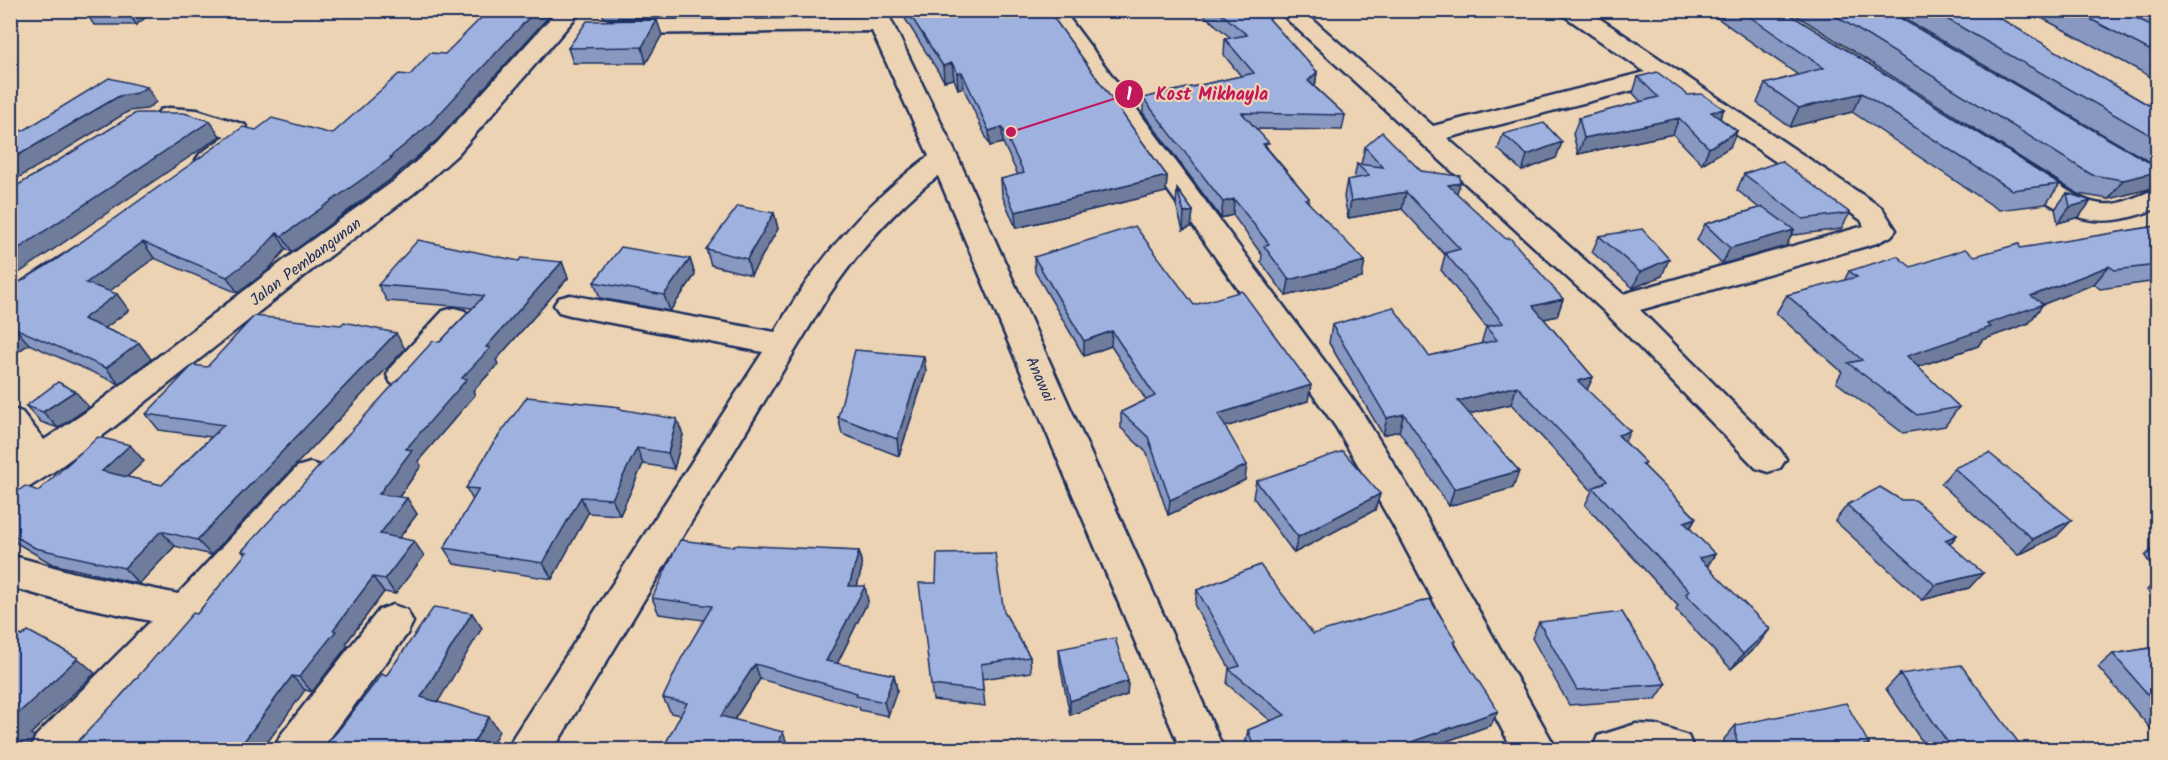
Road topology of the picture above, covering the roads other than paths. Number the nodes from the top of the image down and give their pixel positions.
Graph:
1 (1051, 10) edge
2 (1288, 10) edge
3 (1571, 10) edge
4 (877, 17) edge
5 (564, 19) edge
6 (743, 19) edge
7 (1665, 74) junction
8 (147, 117) edge
9 (1428, 135) junction
10 (944, 158) junction
11 (1997, 158) edge
12 (189, 175) edge
13 (2154, 185) edge
14 (570, 305) dead end
15 (1617, 306) junction
16 (454, 319) dead end
17 (784, 345) junction
18 (383, 396) edge
19 (10, 421) edge
20 (328, 457) edge
21 (1768, 459) dead end
22 (41, 462) junction
23 (10, 481) edge
24 (10, 571) edge
25 (186, 612) junction
26 (393, 622) dead end
27 (1665, 746) edge
28 (51, 750) edge
29 (296, 750) edge
30 (530, 750) edge
31 (1203, 750) edge
32 (1536, 750) edge
33 (1613, 750) edge

1 - 32 street
2 - 9 street
3 - 7 street
4 - 6 street
4 - 10 street, Anawai
5 - 6 street
5 - 22 street, Jalan Pembangunan
7 - 9 street
7 - 15 street
8 - 12 street
9 - 15 street
10 - 17 street
10 - 31 street, Anawai
11 - 13 street
14 - 17 street
15 - 21 street
16 - 18 street
17 - 30 street
19 - 22 street
20 - 25 street
22 - 23 street, Jalan Pembangunan
24 - 25 street
25 - 28 street
26 - 29 street
27 - 33 street

